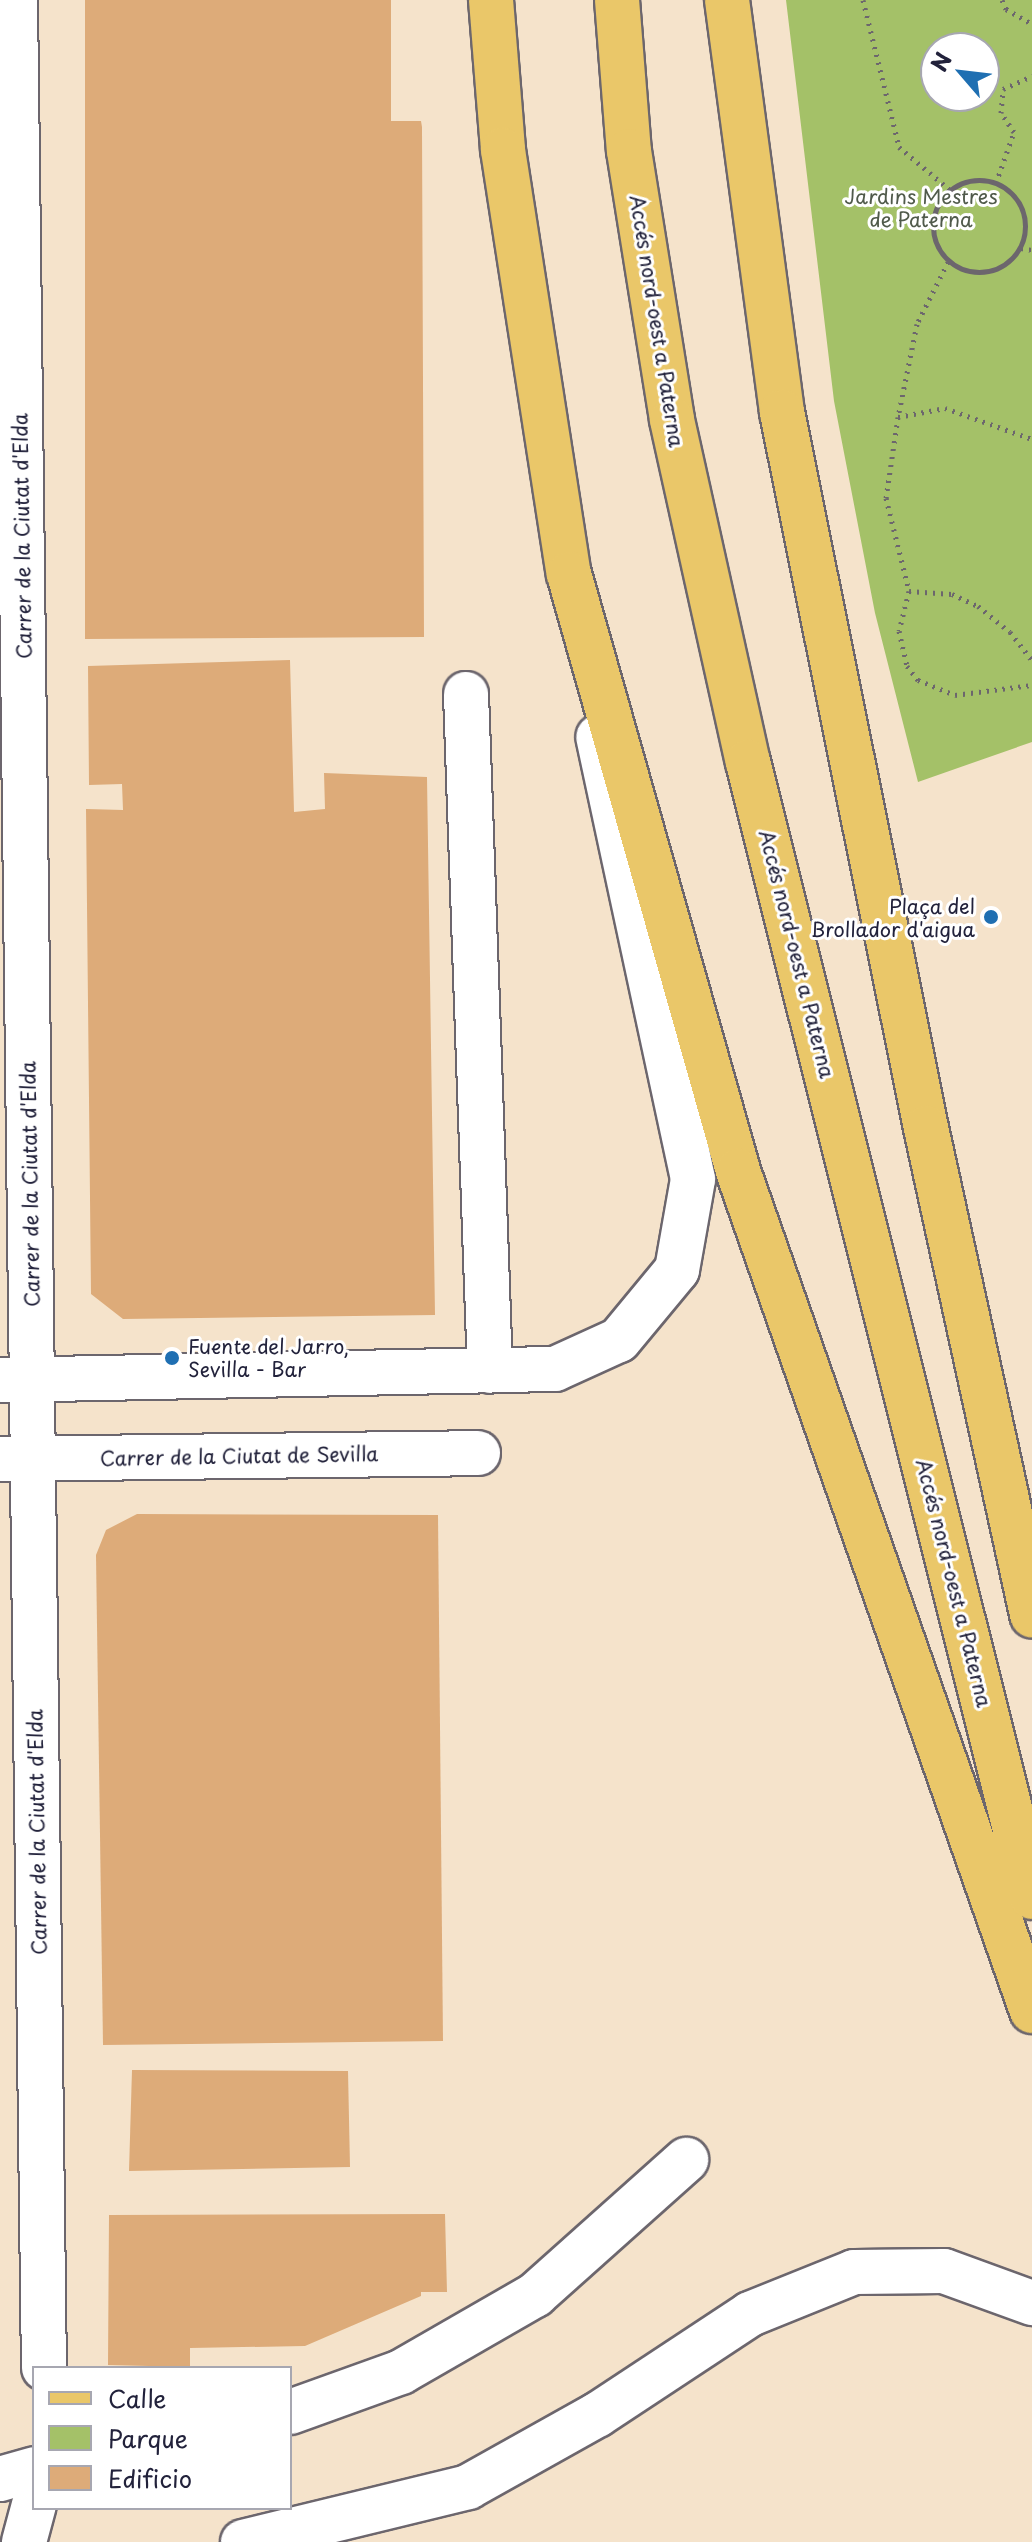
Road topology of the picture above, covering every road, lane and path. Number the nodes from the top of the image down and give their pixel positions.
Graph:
1 (15, 0) edge
2 (491, 0) edge
3 (617, 0) edge
4 (727, 0) edge
5 (863, 0) edge
6 (1002, 0) edge
7 (1032, 24) edge
8 (1032, 76) edge
9 (996, 183) junction
10 (950, 190) junction
11 (1021, 248) junction
12 (1032, 250) edge
13 (948, 262) junction
14 (898, 417) junction
15 (1032, 439) edge
16 (569, 574) junction
17 (909, 591) junction
18 (1032, 660) edge
19 (1032, 685) edge
20 (466, 694) dead end
21 (490, 1371) junction
22 (16, 1379) edge
23 (478, 1453) dead end
24 (16, 1459) edge
25 (1032, 1616) edge
26 (1032, 1897) edge
27 (1032, 2011) edge
28 (686, 2160) dead end
29 (1032, 2303) edge
30 (44, 2366) edge
31 (292, 2411) edge
32 (32, 2470) edge
33 (0, 2479) edge
34 (33, 2510) edge
35 (24, 2542) edge
36 (243, 2542) edge

1 - 22 street, Carrer de la Ciutat d'Elda
2 - 16 main road
3 - 26 main road, Accés nord-oest a Paterna
4 - 25 main road
5 - 10 path
6 - 7 path
8 - 9 path
9 - 10 path
9 - 11 path
10 - 13 path
11 - 12 path
11 - 13 path
13 - 14 path
14 - 15 path
14 - 17 path
16 - 21 street
16 - 27 main road
17 - 18 path
17 - 19 path
20 - 21 street
21 - 22 street
22 - 24 street, Carrer de la Ciutat d'Elda
23 - 24 street, Carrer de la Ciutat de Sevilla
24 - 30 street, Carrer de la Ciutat d'Elda
28 - 31 street
29 - 36 street
32 - 33 street
34 - 35 street

